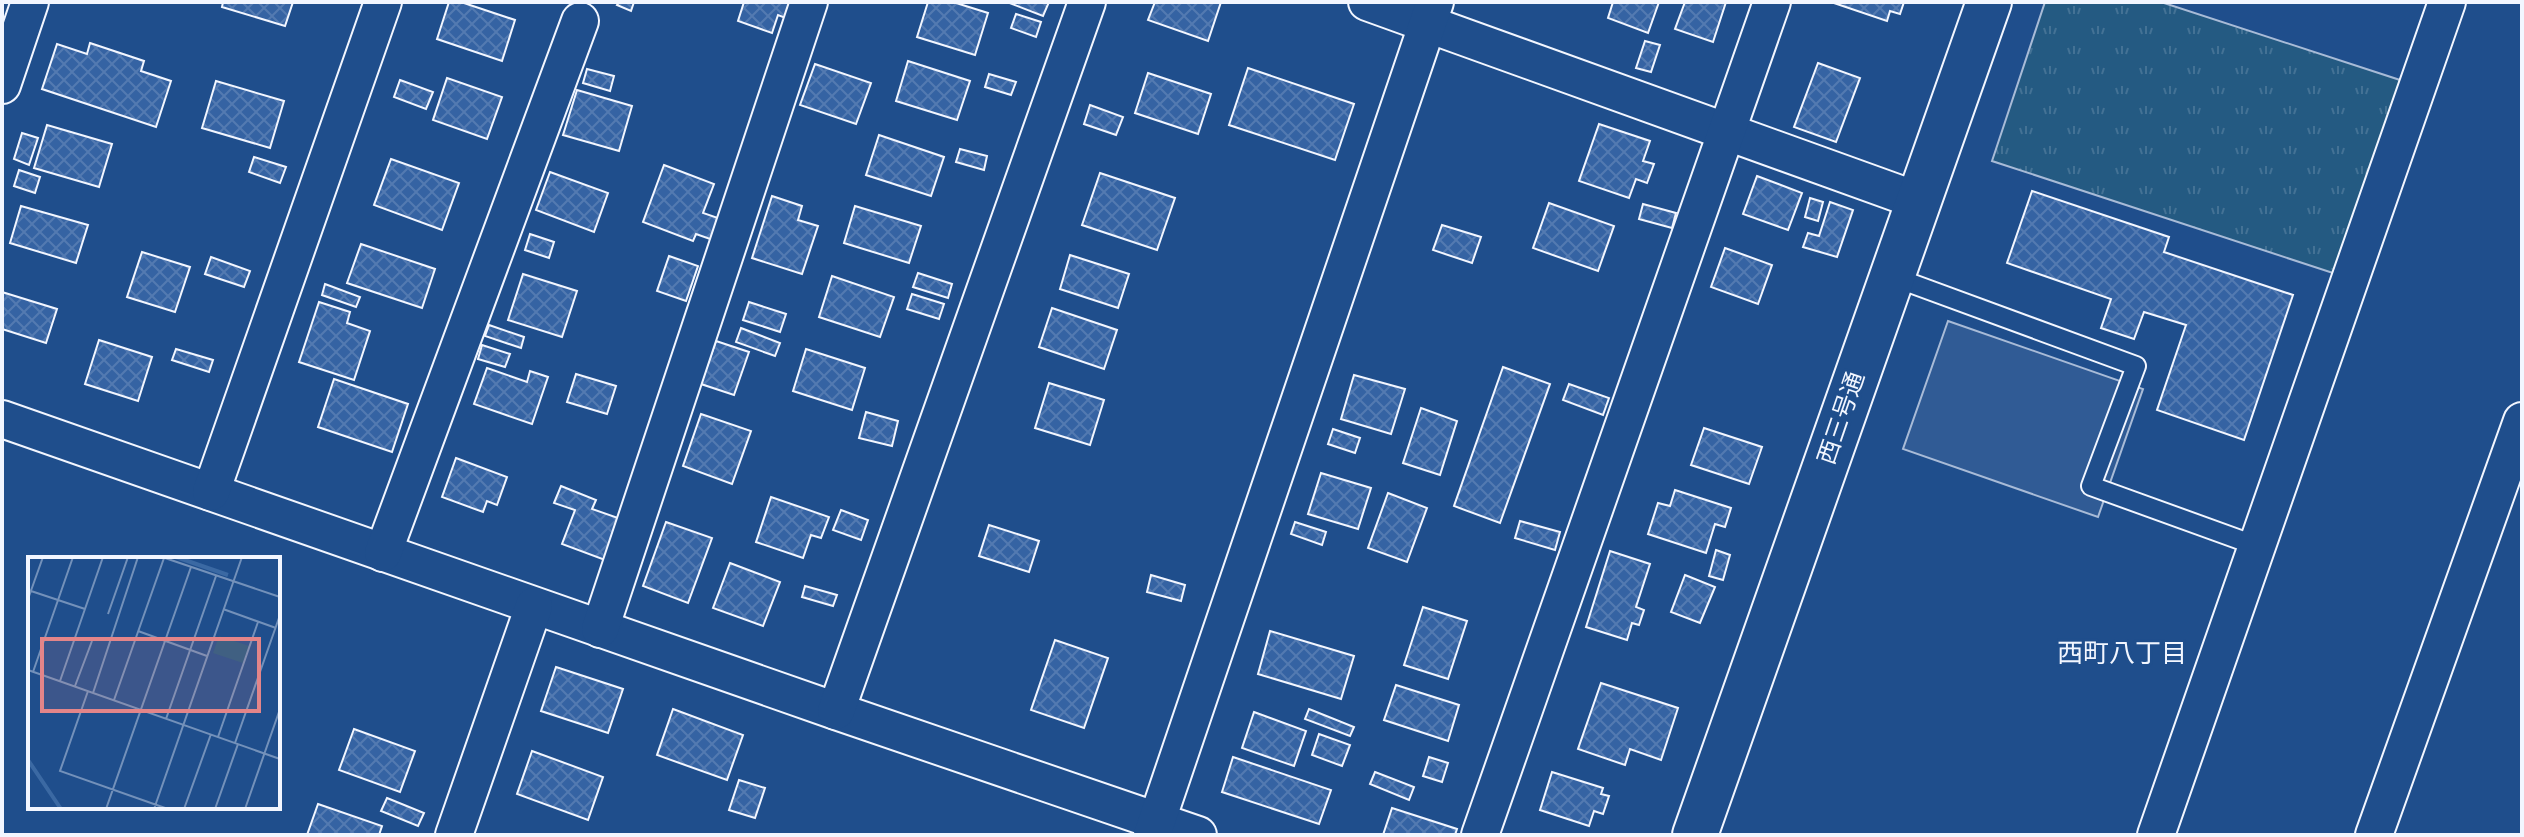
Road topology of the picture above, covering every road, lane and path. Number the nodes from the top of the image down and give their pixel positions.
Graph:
1 (30, 2) edge
2 (383, 2) edge
3 (809, 2) edge
4 (1087, 2) edge
5 (1367, 2) edge
6 (1772, 2) edge
7 (1989, 2) edge
8 (2447, 2) edge
9 (1431, 13) edge
10 (580, 21) dead end
11 (2, 85) edge
12 (1728, 133) junction
13 (1919, 201) junction
14 (1891, 276) junction
15 (2, 419) edge
16 (2522, 421) edge
17 (211, 492) junction
18 (2257, 546) junction
19 (383, 553) junction
20 (534, 606) junction
21 (600, 629) junction
22 (836, 711) junction
23 (1155, 828) edge
24 (454, 835) edge
25 (1198, 835) edge
26 (1480, 835) edge
27 (1695, 835) edge
28 (2156, 835) edge
29 (2374, 835) edge

1 - 11 street
2 - 17 street
3 - 21 street
4 - 22 street
5 - 9 street
6 - 12 street
7 - 13 street, 西三号通
8 - 18 street
9 - 12 street
9 - 23 street
10 - 19 street
12 - 13 street
12 - 26 street
13 - 14 street, 西三号通
14 - 18 lane
14 - 27 street, 西三号通
15 - 17 street
16 - 29 street
17 - 19 street
18 - 28 street
19 - 20 street
20 - 21 street
20 - 24 street
21 - 22 street
22 - 23 street
23 - 25 street

